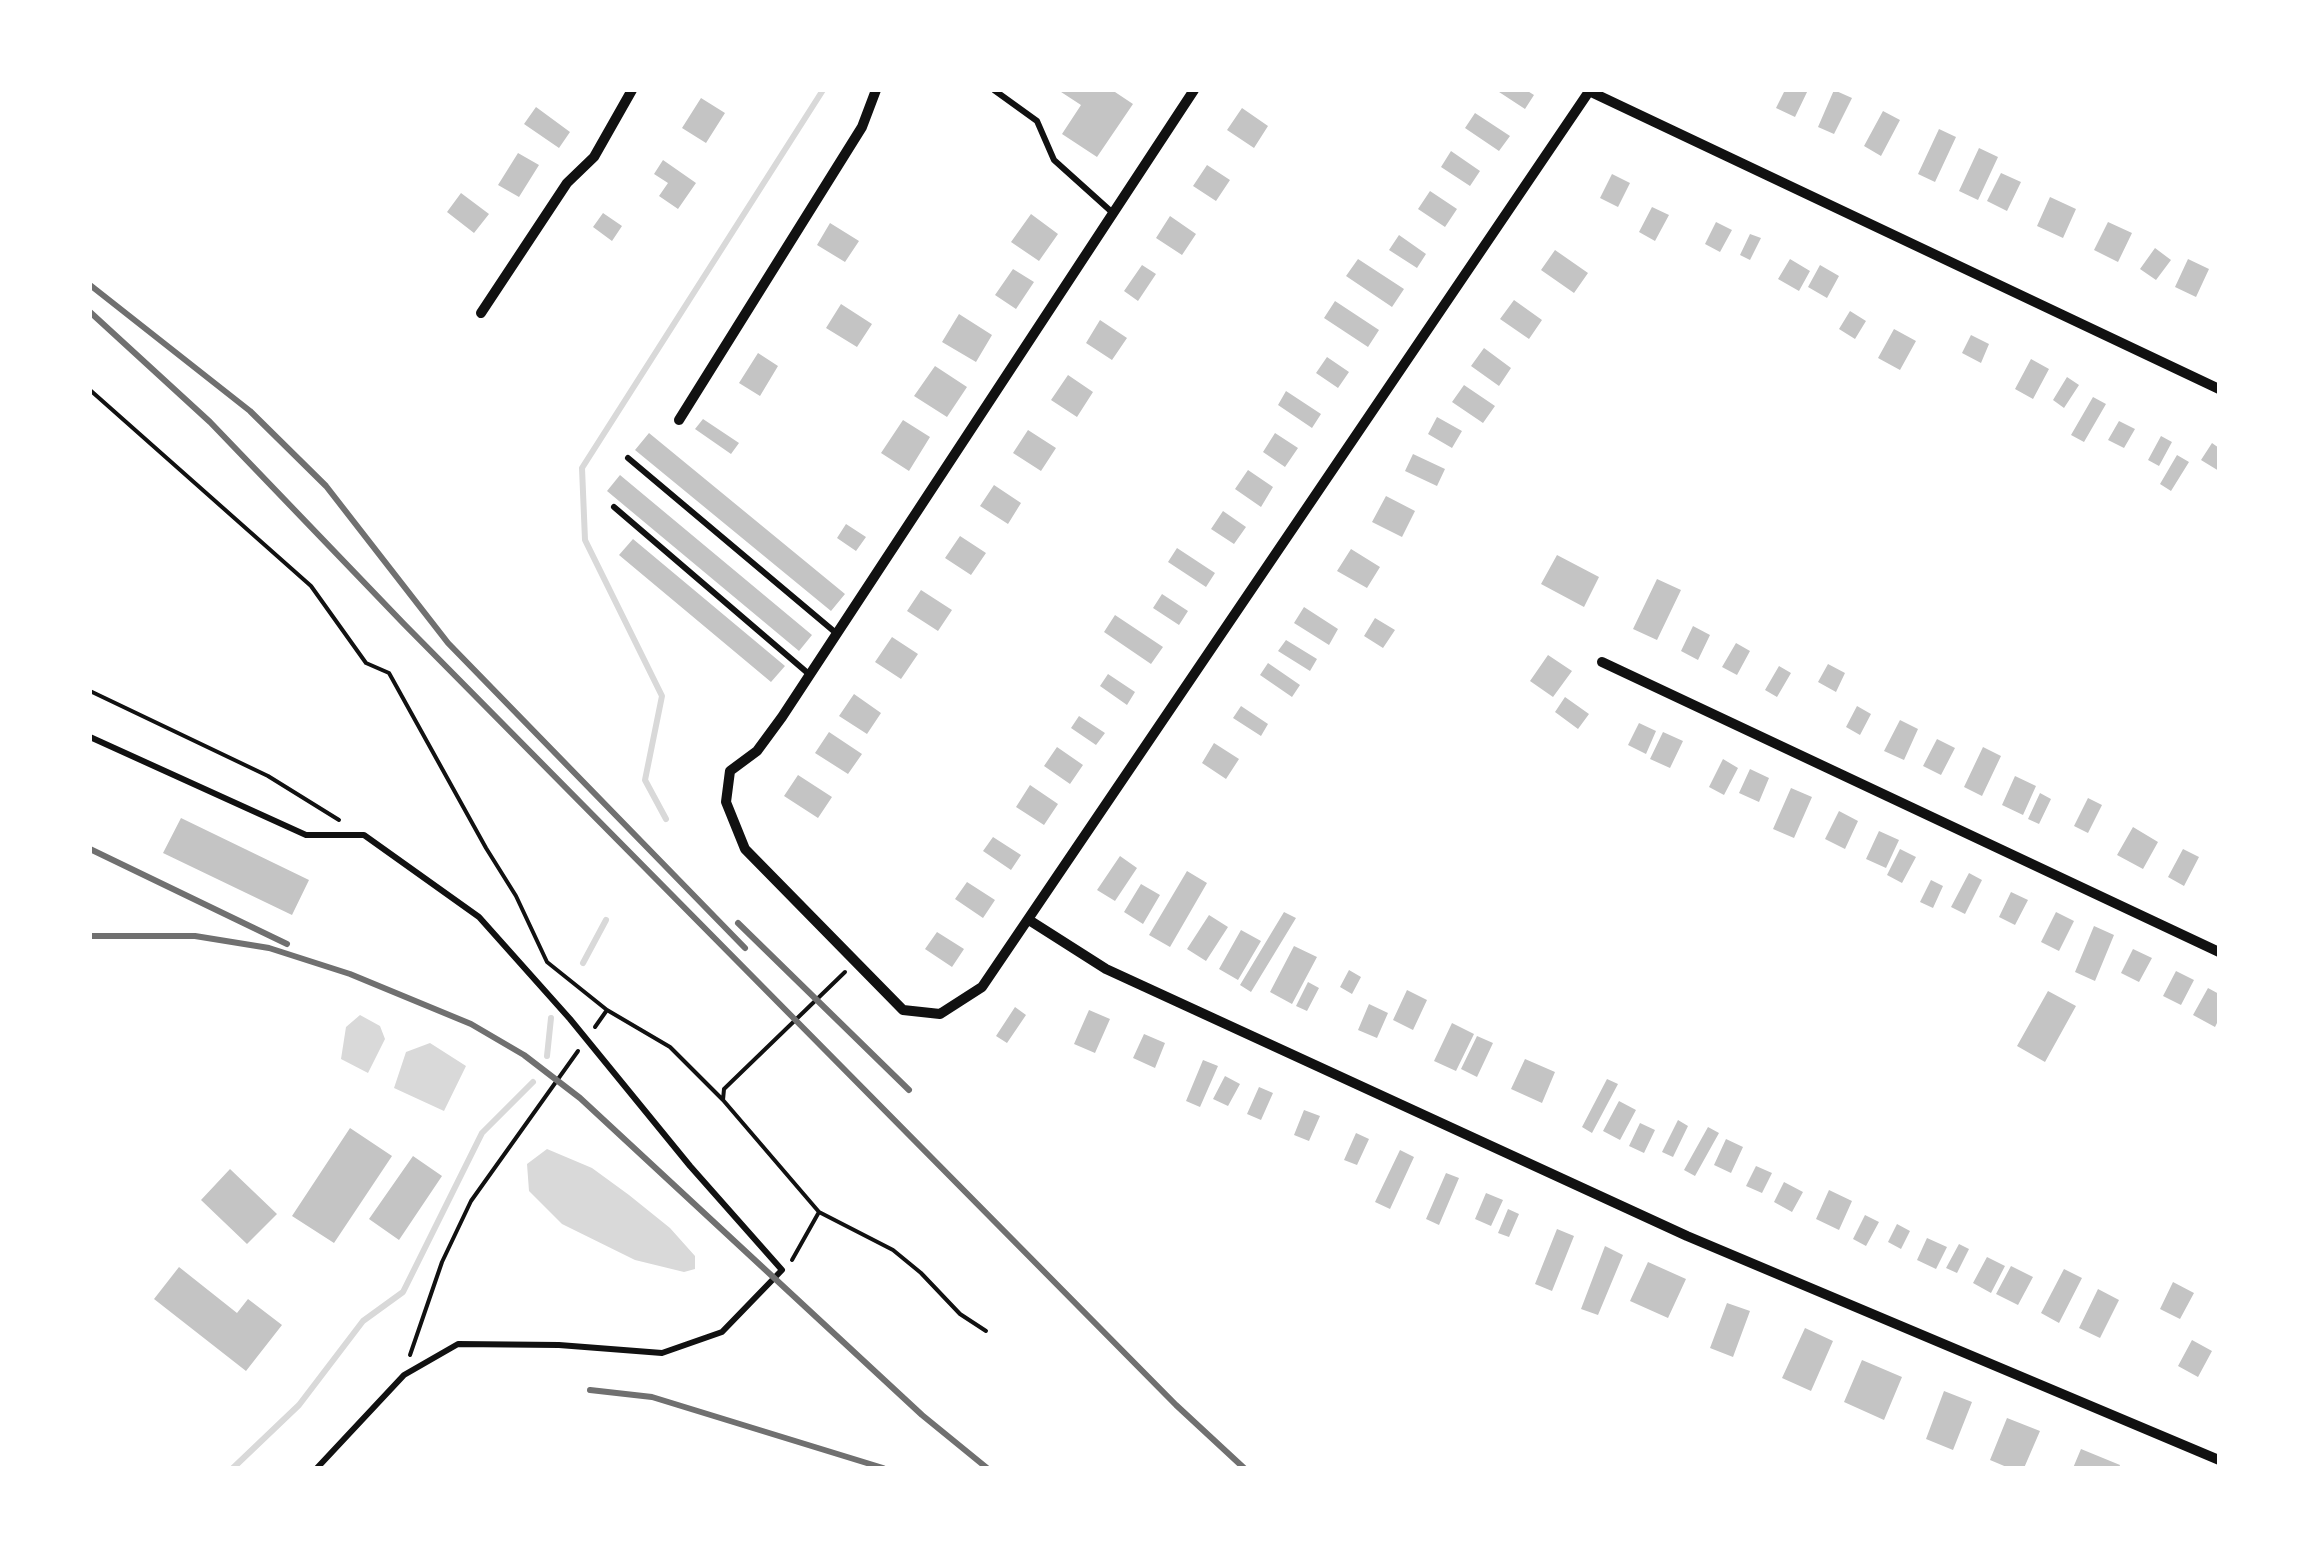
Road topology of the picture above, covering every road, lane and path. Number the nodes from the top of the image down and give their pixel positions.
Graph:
1 (632, 90) edge
2 (876, 90) edge
3 (994, 90) edge
4 (1194, 90) edge
5 (1590, 90) edge
6 (1114, 215) junction
7 (480, 313) dead end
8 (2219, 388) edge
9 (90, 390) edge
10 (679, 420) dead end
11 (628, 458) dead end
12 (614, 507) dead end
13 (837, 633) junction
14 (1602, 662) dead end
15 (810, 675) junction
16 (90, 691) edge
17 (90, 737) edge
18 (364, 835) junction
19 (1029, 920) junction
20 (2219, 952) edge
21 (856, 962) junction
22 (607, 1010) junction
23 (586, 1039) junction
24 (723, 1100) junction
25 (818, 1212) junction
26 (782, 1270) junction
27 (986, 1332) dead end
28 (404, 1375) junction
29 (2219, 1460) edge
30 (318, 1468) edge

1 - 7 street
2 - 10 street
3 - 6 lane
4 - 6 street
5 - 8 street
5 - 19 street
6 - 13 street
9 - 22 path
11 - 13 lane
12 - 15 lane
13 - 15 street
14 - 20 street
15 - 21 street
16 - 18 path
17 - 18 lane
18 - 23 lane
19 - 21 street
19 - 29 street
21 - 24 path
22 - 23 path
22 - 24 path
23 - 26 lane
23 - 28 path
24 - 25 path
25 - 26 path
25 - 27 path
26 - 28 lane
28 - 30 lane

